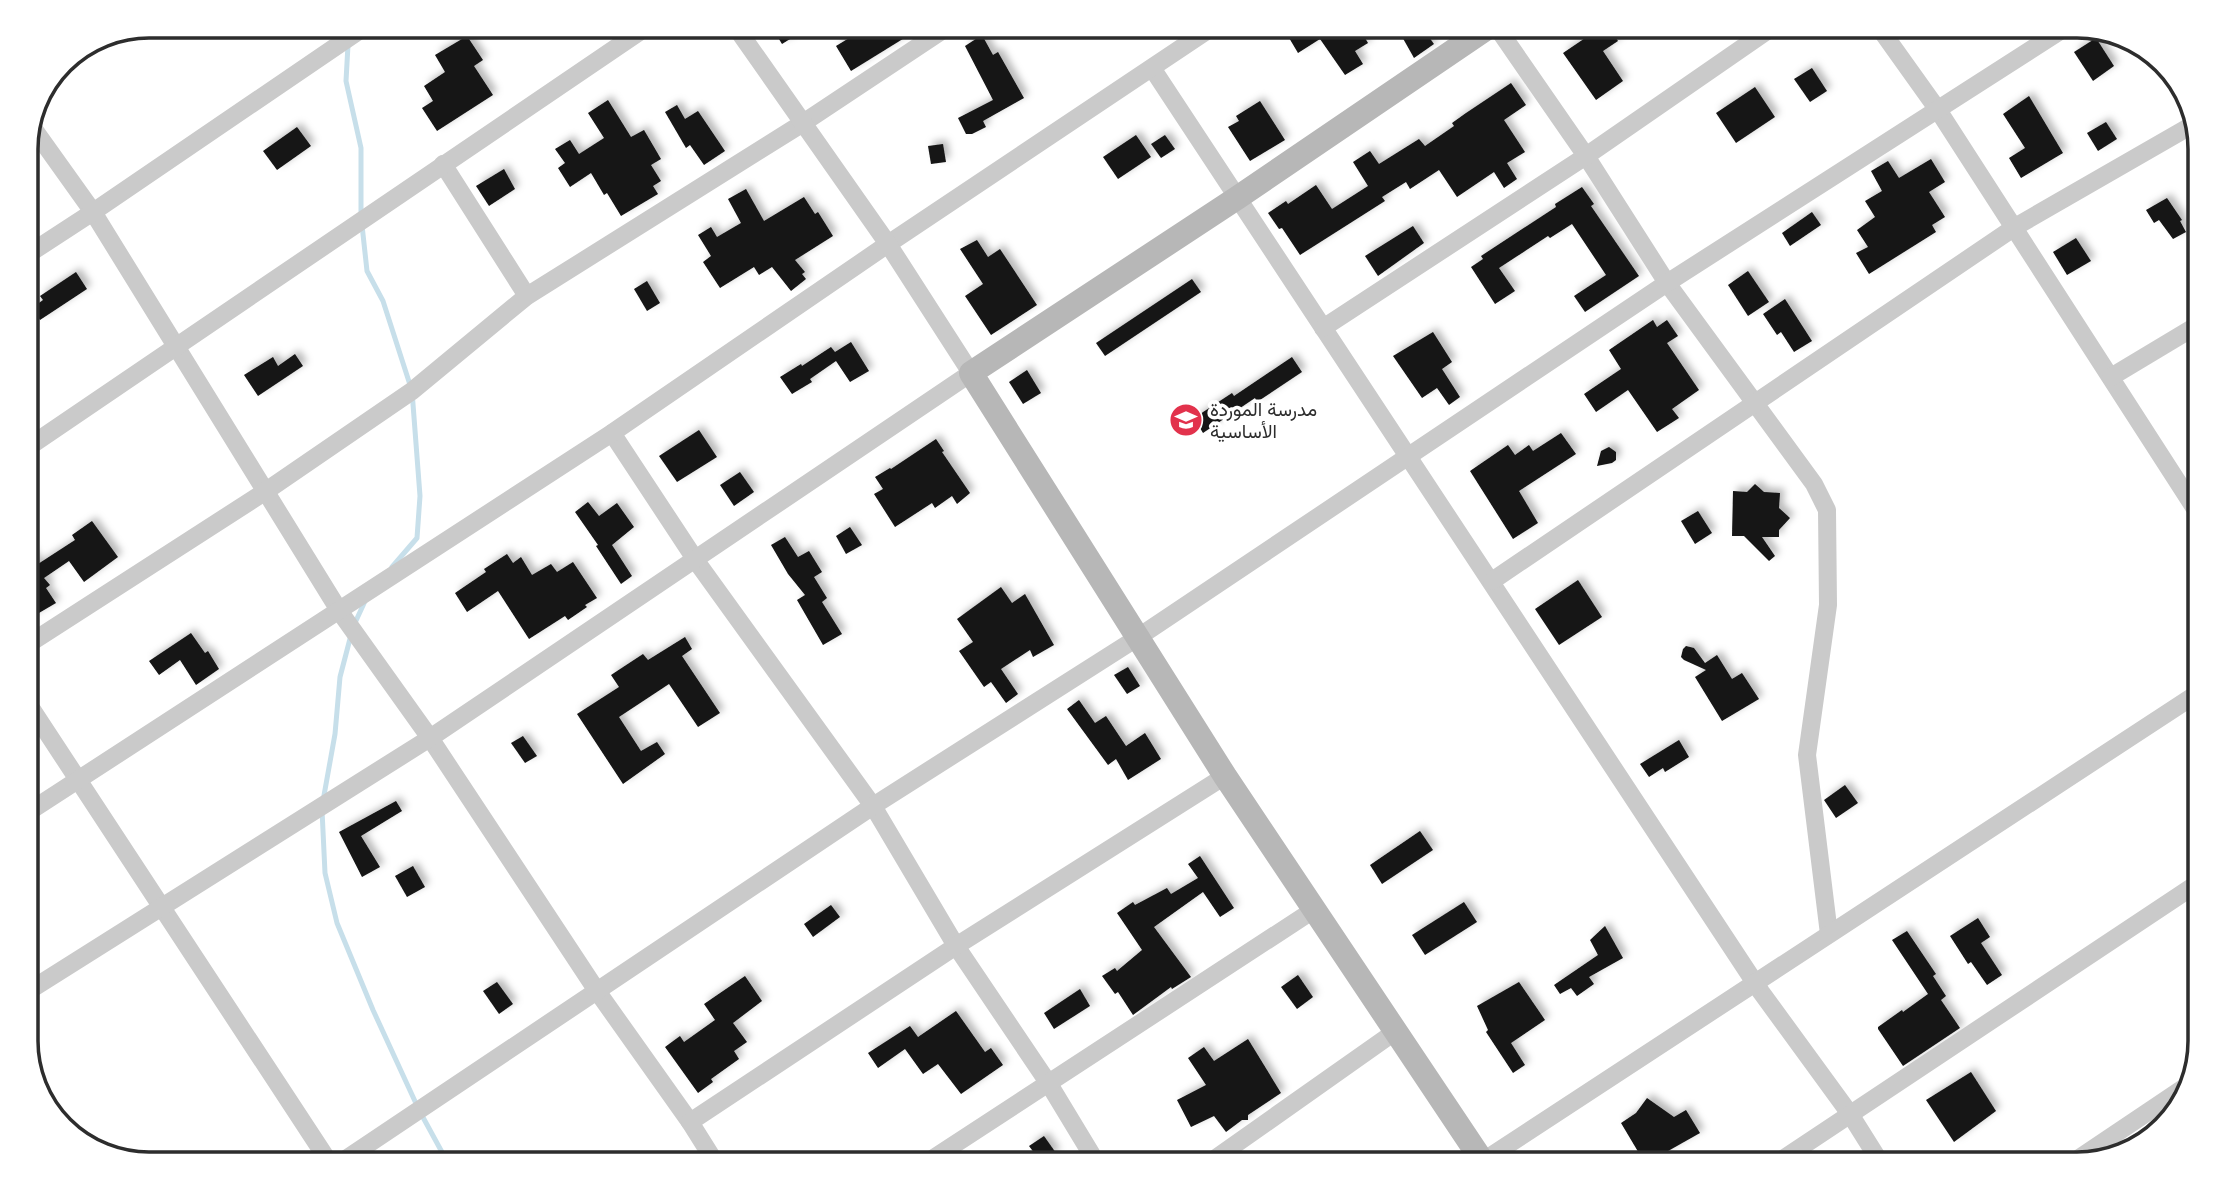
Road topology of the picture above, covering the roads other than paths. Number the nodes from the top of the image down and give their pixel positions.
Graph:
1 (347, 39) edge
2 (629, 39) edge
3 (744, 39) edge
4 (930, 39) edge
5 (1195, 39) edge
6 (1471, 39) edge
7 (1505, 39) edge
8 (1755, 39) edge
9 (1887, 39) edge
10 (2048, 39) edge
11 (1152, 68) junction
12 (1938, 110) junction
13 (803, 124) junction
14 (2186, 129) edge
15 (40, 137) edge
16 (1586, 156) junction
17 (443, 164) junction
18 (1237, 198) junction
19 (93, 212) junction
20 (2015, 227) junction
21 (888, 244) junction
22 (39, 247) edge
23 (1667, 283) junction
24 (527, 296) junction
25 (1323, 328) junction
26 (2188, 331) edge
27 (176, 346) junction
28 (971, 373) junction
29 (2111, 377) junction
30 (1754, 402) junction
31 (612, 433) junction
32 (39, 440) edge
33 (1408, 455) junction
34 (2188, 485) edge
35 (266, 491) junction
36 (695, 559) junction
37 (1492, 581) junction
38 (340, 612) junction
39 (39, 637) edge
40 (1137, 638) junction
41 (2188, 699) edge
42 (39, 720) edge
43 (430, 738) junction
44 (1225, 776) junction
45 (77, 779) junction
46 (39, 805) edge
47 (873, 806) junction
48 (2188, 890) edge
49 (161, 907) junction
50 (1315, 909) junction
51 (1829, 934) junction
52 (957, 946) junction
53 (1755, 982) junction
54 (39, 984) edge
55 (597, 991) junction
56 (1396, 1031) junction
57 (1049, 1084) junction
58 (2175, 1094) edge
59 (1850, 1114) junction
60 (690, 1122) junction
61 (322, 1152) edge
62 (356, 1152) edge
63 (709, 1152) edge
64 (943, 1152) edge
65 (1090, 1152) edge
66 (1224, 1152) edge
67 (1474, 1152) edge
68 (1498, 1152) edge
69 (1793, 1152) edge
70 (1874, 1152) edge
71 (2088, 1152) edge

1 - 19 street
2 - 17 street
3 - 13 street
4 - 13 street
5 - 11 street
6 - 18 main road
7 - 16 street
8 - 16 street
9 - 12 street
10 - 12 street
11 - 18 street
11 - 21 street
12 - 20 street
12 - 23 street
13 - 21 street
13 - 24 street
14 - 20 street
15 - 19 street
16 - 23 street
16 - 25 street
17 - 24 street
17 - 27 street
18 - 25 street
18 - 28 main road
19 - 22 street
19 - 27 street
20 - 29 street
20 - 30 street
21 - 28 street
21 - 31 street
23 - 30 street
23 - 33 street
24 - 35 street
25 - 33 street
26 - 29 street
27 - 32 street
27 - 35 street
28 - 36 street
28 - 40 main road
29 - 34 street
30 - 37 street
30 - 51 street
31 - 36 street
31 - 38 street
33 - 37 street
33 - 40 street
35 - 38 street
35 - 39 street
36 - 43 street
36 - 47 street
37 - 53 street
38 - 43 street
38 - 45 street
40 - 44 main road
40 - 47 street
41 - 51 street
42 - 45 street
43 - 49 street
43 - 55 street
44 - 50 main road
44 - 52 street
45 - 46 street
45 - 49 street
47 - 52 street
47 - 55 street
48 - 59 street
49 - 54 street
49 - 61 street
50 - 56 main road
50 - 57 street
51 - 53 street
52 - 57 street
52 - 60 street
53 - 59 street
53 - 68 street
55 - 60 street
55 - 62 street
56 - 66 street
56 - 67 main road
57 - 64 street
57 - 65 street
58 - 71 street
59 - 69 street
59 - 70 street
60 - 63 street

